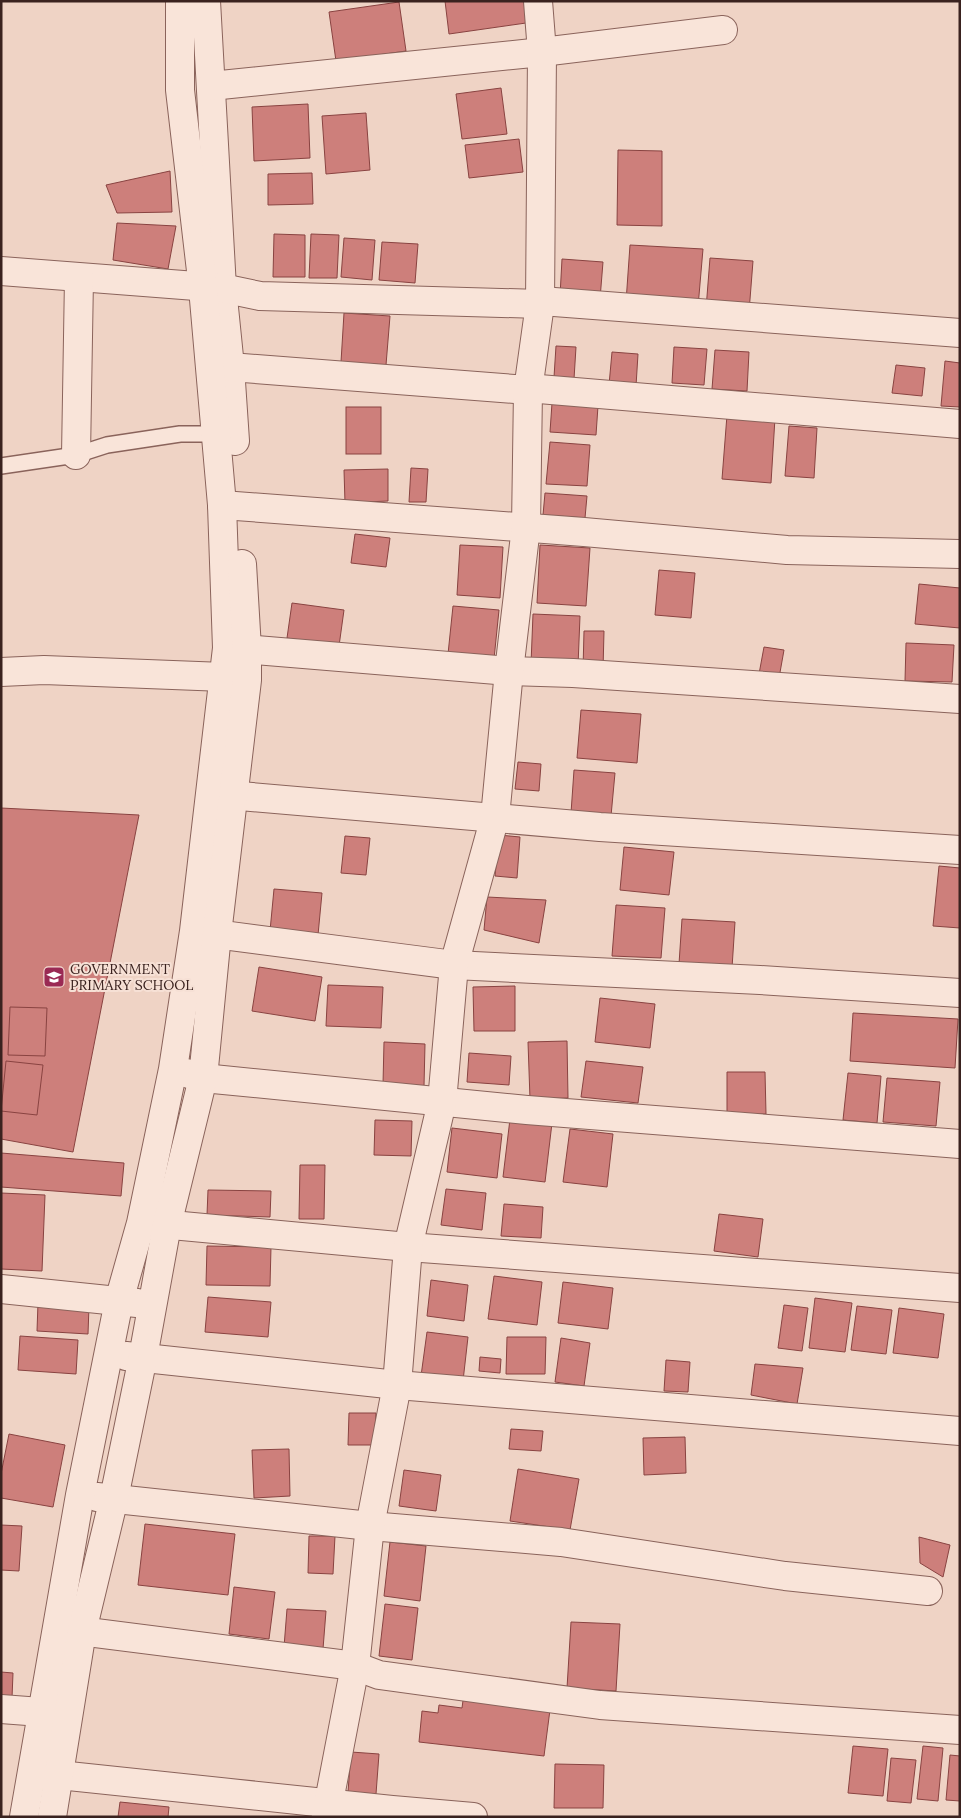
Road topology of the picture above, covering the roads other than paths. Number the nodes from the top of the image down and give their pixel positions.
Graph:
1 (180, 1) edge
2 (206, 1) edge
3 (538, 1) edge
4 (722, 30) dead end
5 (542, 52) junction
6 (212, 86) junction
7 (1, 271) edge
8 (79, 278) junction
9 (213, 288) junction
10 (540, 304) junction
11 (960, 334) edge
12 (230, 367) junction
13 (528, 390) junction
14 (960, 424) edge
15 (216, 434) junction
16 (76, 455) junction
17 (1, 466) edge
18 (230, 505) junction
19 (526, 527) junction
20 (960, 554) edge
21 (237, 648) junction
22 (509, 671) junction
23 (1, 672) edge
24 (235, 678) junction
25 (960, 699) edge
26 (222, 794) junction
27 (495, 817) junction
28 (960, 850) edge
29 (205, 933) junction
30 (454, 965) junction
31 (960, 993) edge
32 (172, 1069) junction
33 (203, 1078) junction
34 (442, 1102) junction
35 (960, 1144) edge
36 (154, 1224) junction
37 (408, 1247) junction
38 (960, 1288) edge
39 (1, 1289) edge
40 (119, 1301) junction
41 (153, 1304) junction
42 (109, 1355) junction
43 (144, 1357) junction
44 (396, 1385) junction
45 (960, 1431) edge
46 (80, 1495) junction
47 (114, 1498) junction
48 (370, 1526) junction
49 (928, 1591) dead end
50 (70, 1630) junction
51 (356, 1666) junction
52 (1, 1709) edge
53 (41, 1712) junction
54 (960, 1730) edge
55 (31, 1771) junction
56 (59, 1776) junction
57 (327, 1810) edge
58 (24, 1817) edge
59 (52, 1817) edge
60 (473, 1817) edge

1 - 9 street
2 - 6 street
3 - 5 street
4 - 5 street
5 - 6 street
5 - 10 street
6 - 9 street
7 - 8 street
8 - 9 street
8 - 16 street
9 - 10 street
9 - 12 street
9 - 15 street
10 - 11 street
10 - 13 street
12 - 13 street
12 - 18 street
13 - 14 street
13 - 19 street
15 - 16 lane
15 - 18 street
16 - 17 lane
18 - 19 street
18 - 21 street
19 - 20 street
19 - 22 street
21 - 22 street
21 - 24 street
22 - 25 street
22 - 27 street
23 - 24 street
24 - 26 street
26 - 27 street
26 - 29 street
27 - 28 street
27 - 30 street
29 - 30 street
29 - 32 street
29 - 33 street
30 - 31 street
30 - 34 street
32 - 33 street
32 - 36 street
33 - 34 street
33 - 36 street
34 - 35 street
34 - 37 street
36 - 37 street
36 - 40 street
36 - 41 street
37 - 38 street
37 - 44 street
39 - 40 street
40 - 41 street
40 - 42 street
41 - 43 street
42 - 43 street
42 - 46 street
43 - 44 street
43 - 47 street
44 - 45 street
44 - 48 street
46 - 47 street
46 - 50 street
47 - 48 street
47 - 50 street
48 - 49 street
48 - 51 street
50 - 51 street
50 - 53 street
50 - 56 street
51 - 54 street
51 - 57 street
52 - 53 street
53 - 55 street
55 - 56 street
55 - 58 street
56 - 57 street
56 - 59 street
57 - 60 street

